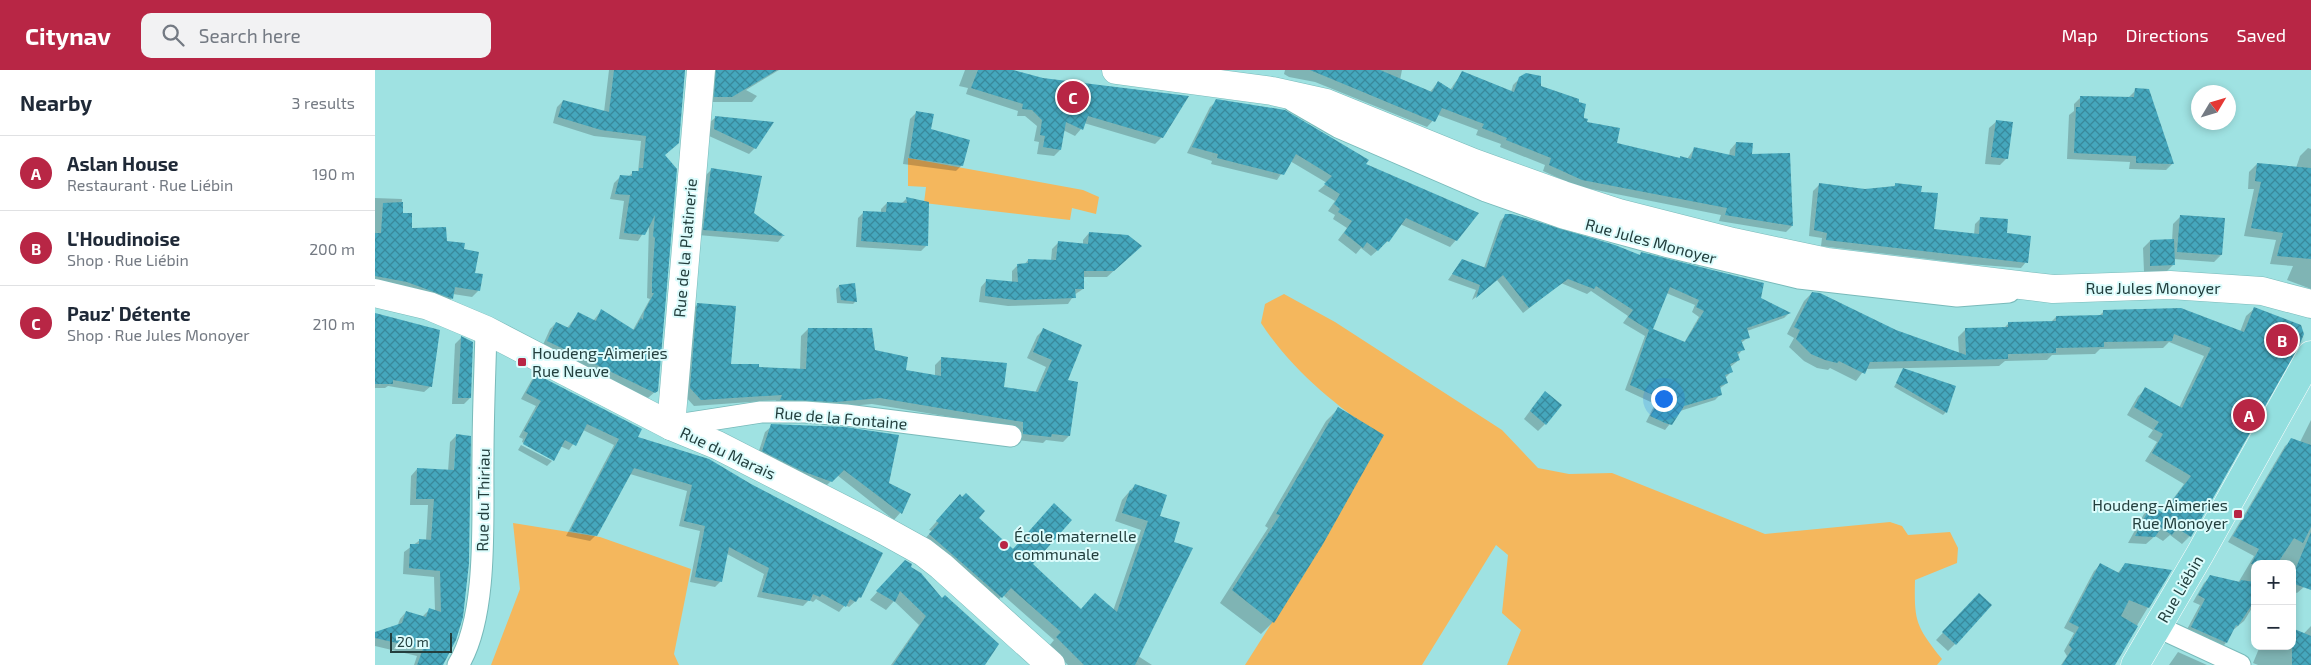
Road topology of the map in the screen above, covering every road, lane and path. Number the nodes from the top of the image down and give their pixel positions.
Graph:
1 (701, 70) edge
2 (1116, 70) edge
3 (375, 293) edge
4 (2311, 304) edge
5 (486, 330) junction
6 (2311, 355) edge
7 (671, 426) junction
8 (1011, 436) dead end
9 (2158, 627) junction
10 (457, 665) edge
11 (1051, 665) edge
12 (2135, 665) edge
13 (2240, 665) edge

1 - 7 street, Rue de la Platinerie
2 - 4 street, Rue Jules Monoyer
3 - 5 street, Rue du Marais
5 - 7 street, Rue du Marais
5 - 10 street, Rue du Thiriau
6 - 9 main road, Rue Liébin
7 - 8 street, Rue de la Fontaine
7 - 11 street, Rue du Marais
9 - 12 main road, Rue Liébin
9 - 13 street

